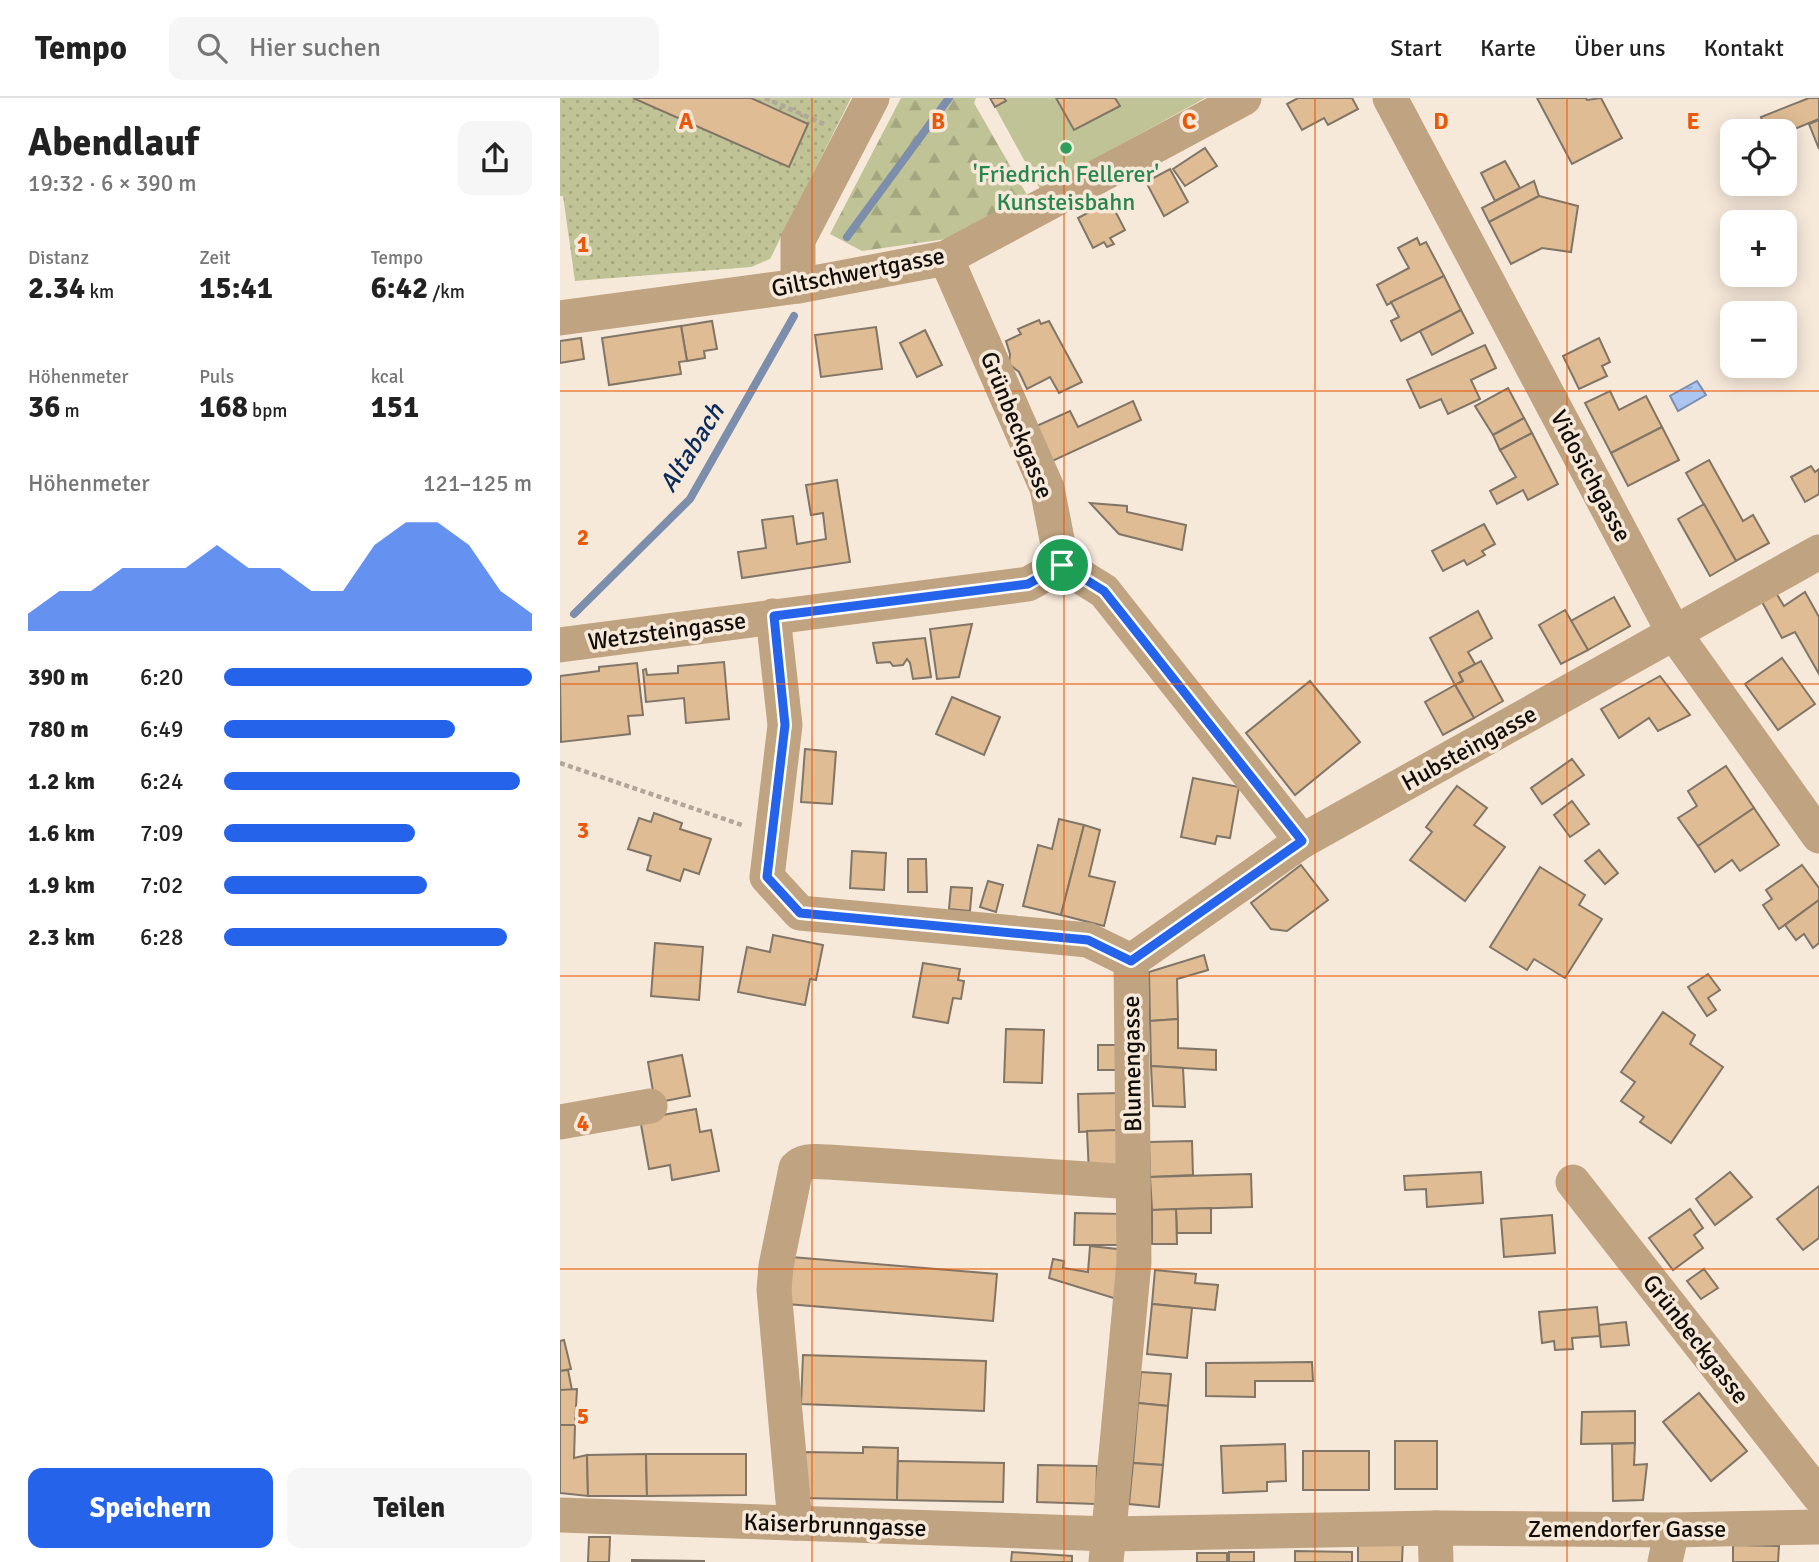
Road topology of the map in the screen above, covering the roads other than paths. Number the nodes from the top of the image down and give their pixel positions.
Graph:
1 (872, 98) edge
2 (1244, 98) edge
3 (1390, 98) edge
4 (946, 258) junction
5 (798, 285) junction
6 (560, 318) edge
7 (1819, 552) edge
8 (1062, 565) junction
9 (774, 616) junction
10 (1674, 634) junction
11 (560, 645) edge
12 (1819, 836) edge
13 (1302, 841) junction
14 (1131, 961) junction
15 (650, 1106) dead end
16 (560, 1122) edge
17 (1133, 1182) junction
18 (1573, 1182) dead end
19 (1819, 1496) edge
20 (560, 1515) edge
21 (795, 1523) junction
22 (1819, 1527) edge
23 (1436, 1545) edge
24 (1668, 1546) edge
25 (1108, 1548) edge

1 - 5 street
2 - 4 street, Giltschwertgasse
3 - 10 street, Vidosichgasse
4 - 5 street, Giltschwertgasse
4 - 8 street, Grünbeckgasse
5 - 6 street, Giltschwertgasse
7 - 10 street, Hubsteingasse
8 - 9 street, Wetzsteingasse
8 - 13 street
9 - 11 street, Wetzsteingasse
9 - 14 street, Blumengasse
10 - 12 street, Vidosichgasse
10 - 13 street, Hubsteingasse
13 - 14 street, Hubsteingasse
14 - 17 street, Blumengasse
15 - 16 street
17 - 21 street
17 - 25 street, Blumengasse
18 - 19 street, Grünbeckgasse
20 - 21 street, Kaiserbrunngasse
21 - 25 street, Kaiserbrunngasse
22 - 24 street, Zemendorfer Gasse
23 - 24 street, Zemendorfer Gasse
23 - 25 street, Zemendorfer Gasse

